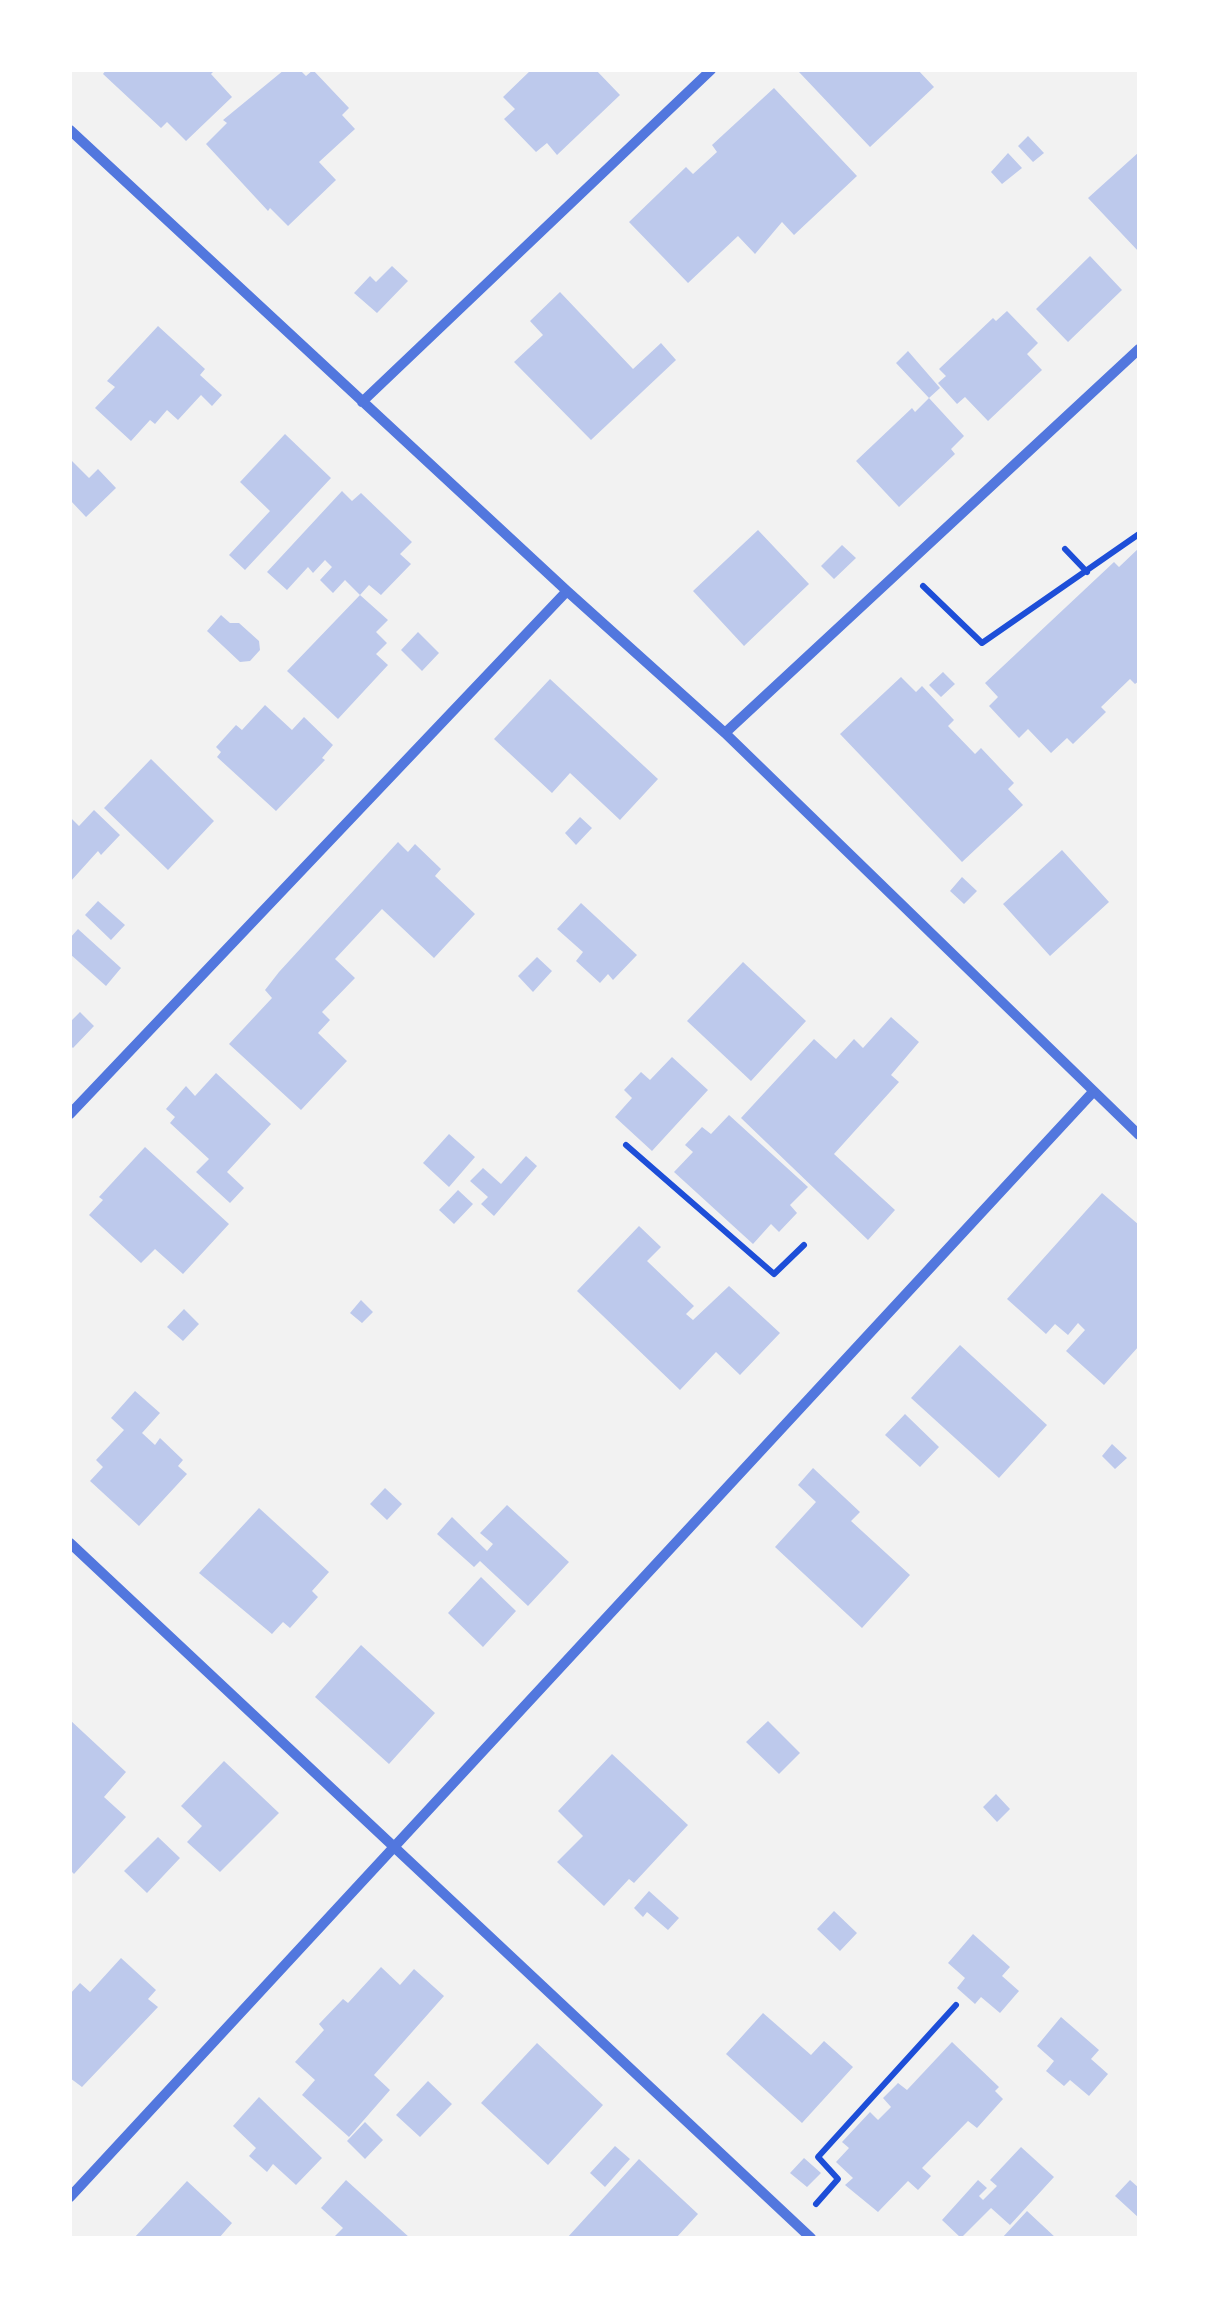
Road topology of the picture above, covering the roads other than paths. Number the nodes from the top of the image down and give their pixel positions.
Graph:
1 (711, 70) edge
2 (70, 130) edge
3 (1139, 349) edge
4 (362, 402) junction
5 (567, 591) junction
6 (725, 734) junction
7 (1093, 1092) junction
8 (70, 1114) edge
9 (1139, 1134) edge
10 (70, 1543) edge
11 (395, 1847) junction
12 (70, 2197) edge
13 (811, 2238) edge

1 - 4 street
2 - 4 street
3 - 6 street
4 - 5 street
5 - 6 street
5 - 8 street
6 - 7 street
7 - 9 street
7 - 11 street
10 - 11 street
11 - 12 street
11 - 13 street

